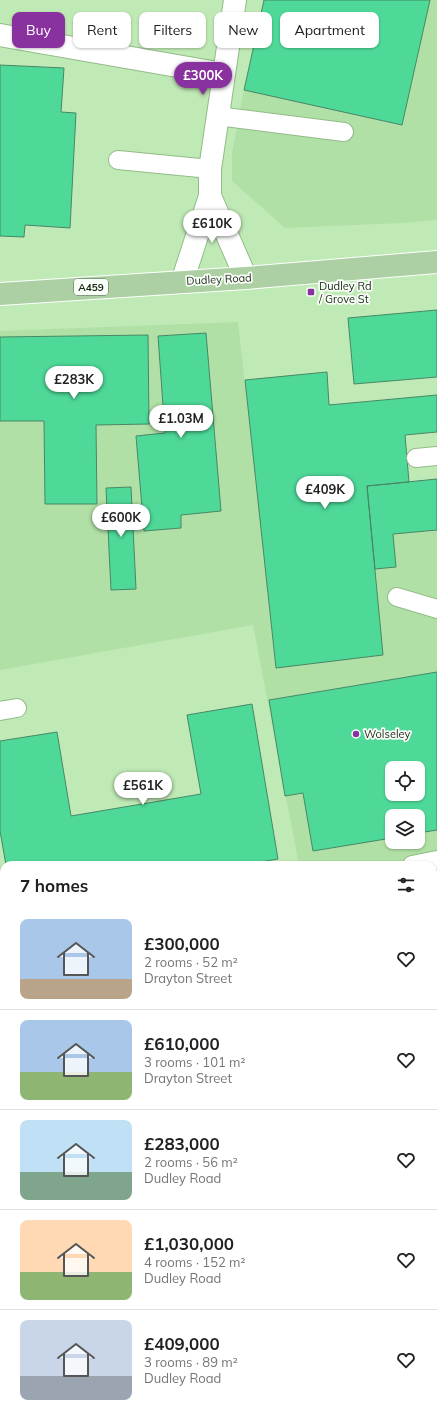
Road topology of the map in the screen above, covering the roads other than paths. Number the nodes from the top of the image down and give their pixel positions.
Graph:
1 (235, 0) edge
2 (0, 35) edge
3 (223, 74) junction
4 (217, 116) junction
5 (344, 132) dead end
6 (118, 160) dead end
7 (210, 169) junction
8 (210, 196) junction
9 (437, 262) edge
10 (246, 278) junction
11 (182, 282) junction
12 (0, 294) edge
13 (437, 456) edge
14 (416, 458) dead end
15 (397, 597) dead end
16 (437, 609) edge

1 - 3 street
2 - 3 street
3 - 4 street
4 - 5 lane
4 - 7 street
6 - 7 lane
7 - 8 street
8 - 10 street
8 - 11 street
9 - 10 main road, Dudley Road / A459
10 - 11 main road, Dudley Road / A459
11 - 12 main road, Dudley Road / A459
13 - 14 lane
15 - 16 lane

